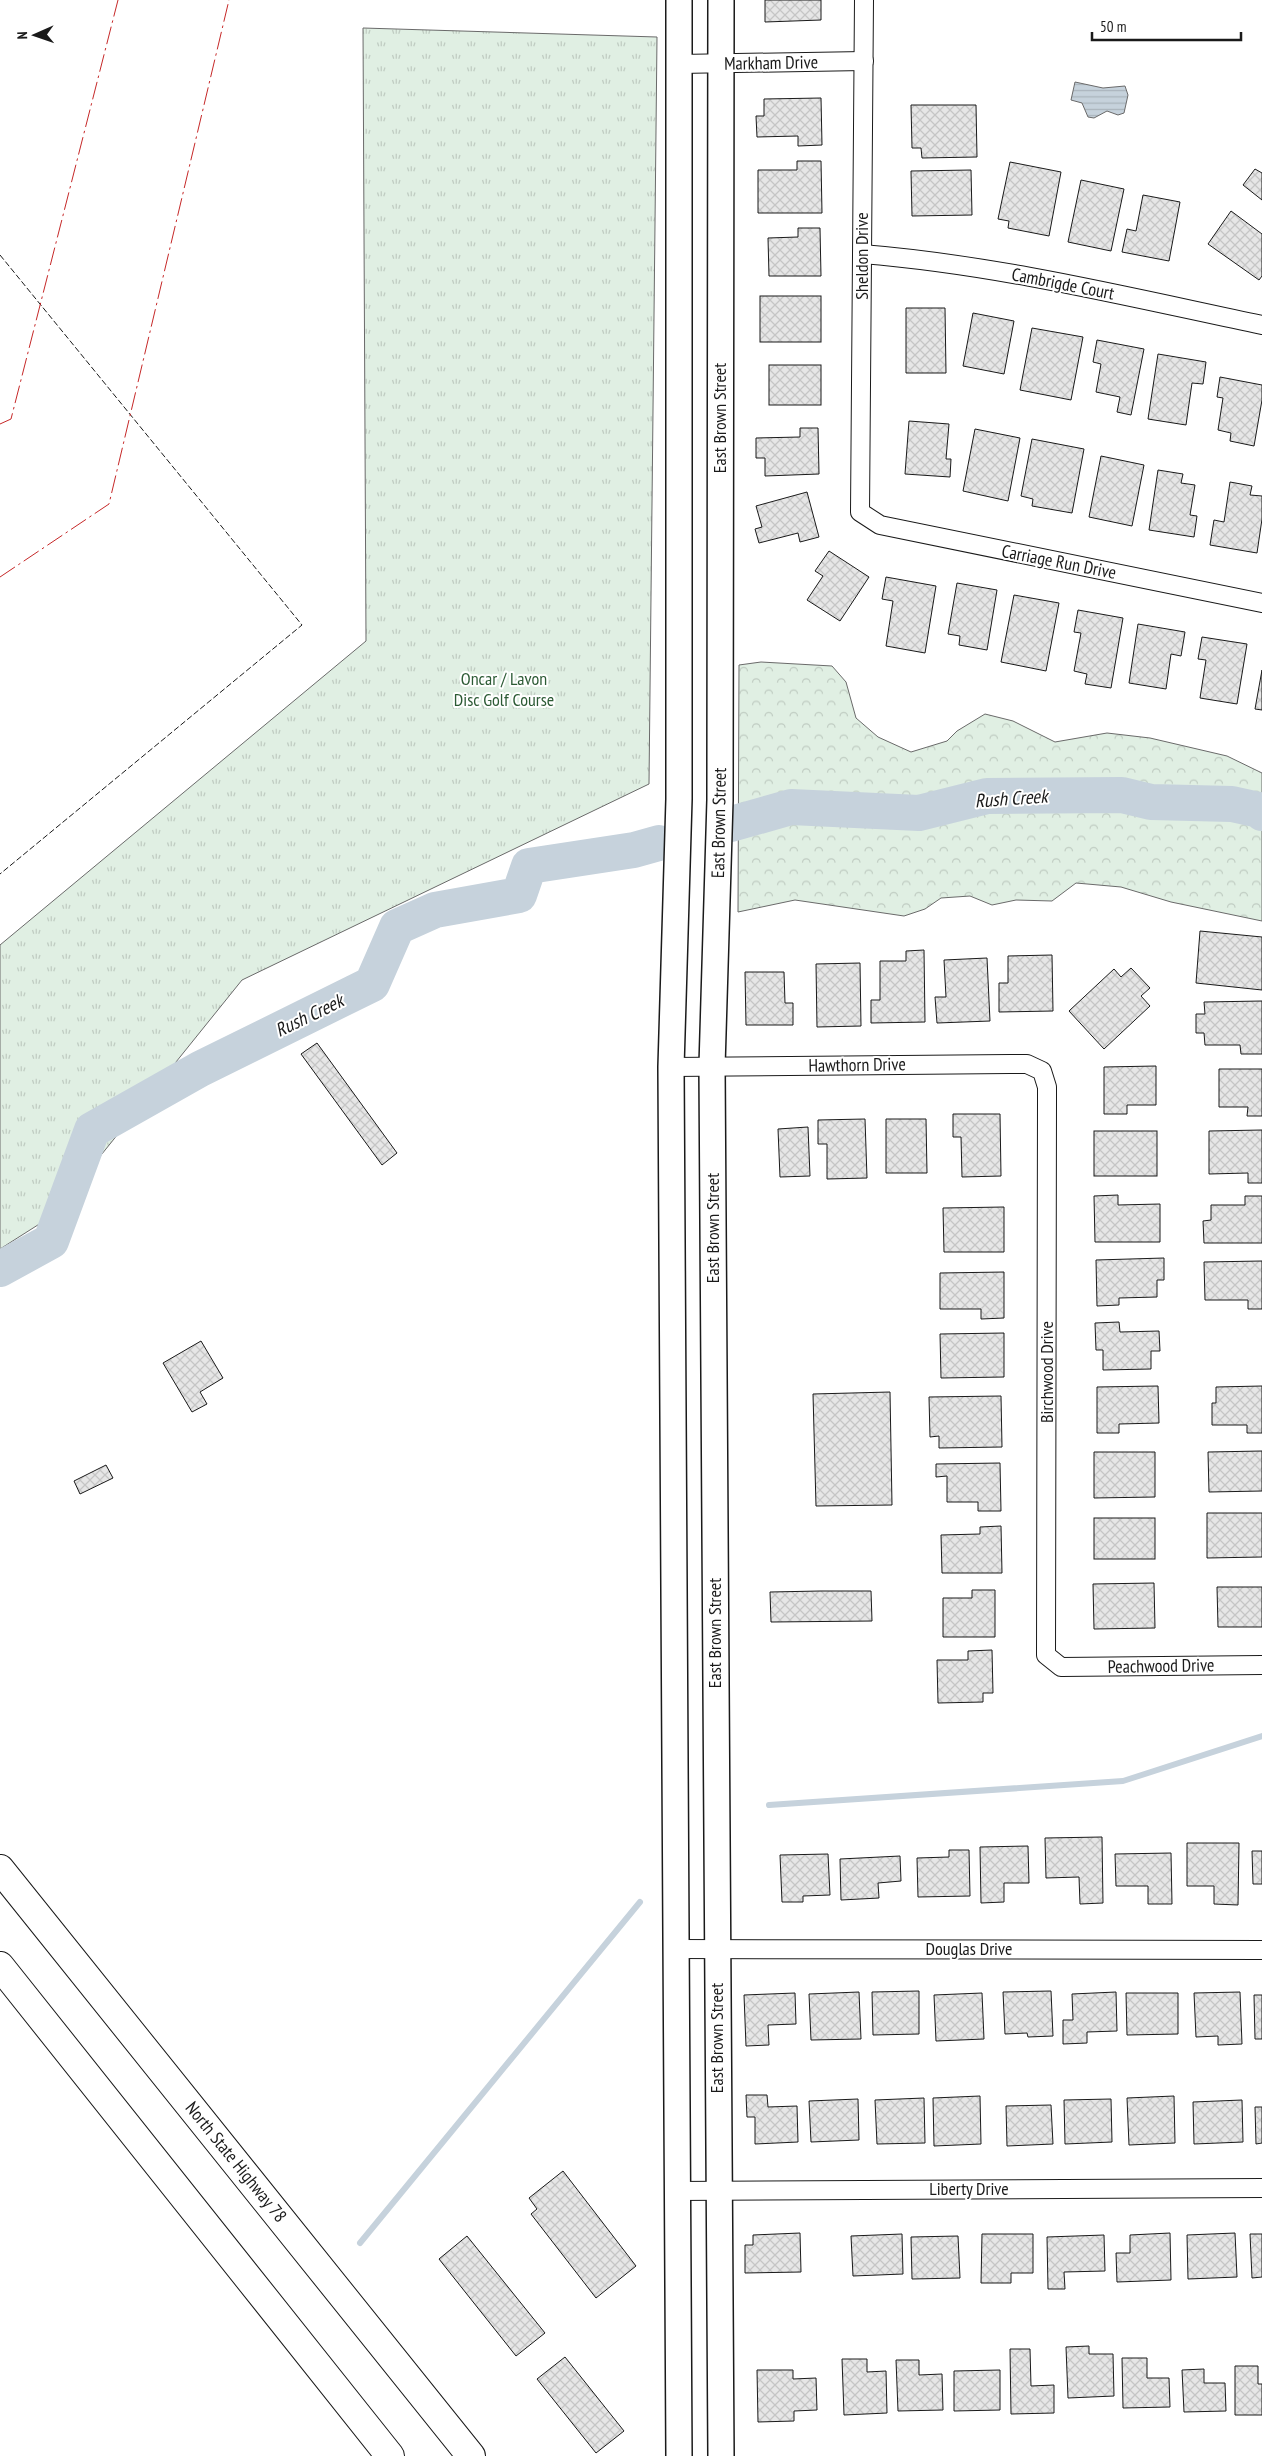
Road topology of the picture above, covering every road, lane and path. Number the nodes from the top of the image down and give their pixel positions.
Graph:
1 (679, 0) edge
2 (721, 0) edge
3 (864, 0) edge
4 (864, 61) junction
5 (679, 64) junction
6 (721, 64) junction
7 (862, 254) junction
8 (1262, 326) edge
9 (860, 512) joint
10 (1262, 603) edge
11 (712, 1066) junction
12 (671, 1067) junction
13 (1042, 1070) joint
14 (713, 1364) junction
15 (672, 1365) junction
16 (1262, 1665) edge
17 (1061, 1667) joint
18 (0, 1869) edge
19 (675, 1949) junction
20 (717, 1949) junction
21 (1262, 1950) edge
22 (0, 1966) edge
23 (1262, 2188) edge
24 (676, 2191) junction
25 (718, 2191) junction
26 (390, 2456) edge
27 (471, 2456) edge
28 (679, 2456) edge
29 (721, 2456) edge

1 - 5 main road
2 - 6 main road, East Brown Street
3 - 4 street, Sheldon Drive
4 - 6 street, Markham Drive
4 - 7 street, Sheldon Drive
5 - 6 street, Markham Drive
5 - 12 main road
6 - 11 main road, East Brown Street
7 - 8 street, Cambrigde Court
7 - 9 street, Sheldon Drive
9 - 10 street, Carriage Run Drive
11 - 12 street, Hawthorn Drive
11 - 13 street, Hawthorn Drive
11 - 14 main road, East Brown Street
12 - 15 main road
13 - 17 street, Birchwood Drive
14 - 15 main road
14 - 20 main road, East Brown Street
15 - 19 main road
16 - 17 street, Peachwood Drive
18 - 27 main road, North State Highway 78
19 - 20 street, Douglas Drive
19 - 24 main road
20 - 21 street, Douglas Drive
20 - 25 main road, East Brown Street
22 - 26 main road
23 - 25 street, Liberty Drive
24 - 25 street, Liberty Drive
24 - 28 main road
25 - 29 main road, East Brown Street

